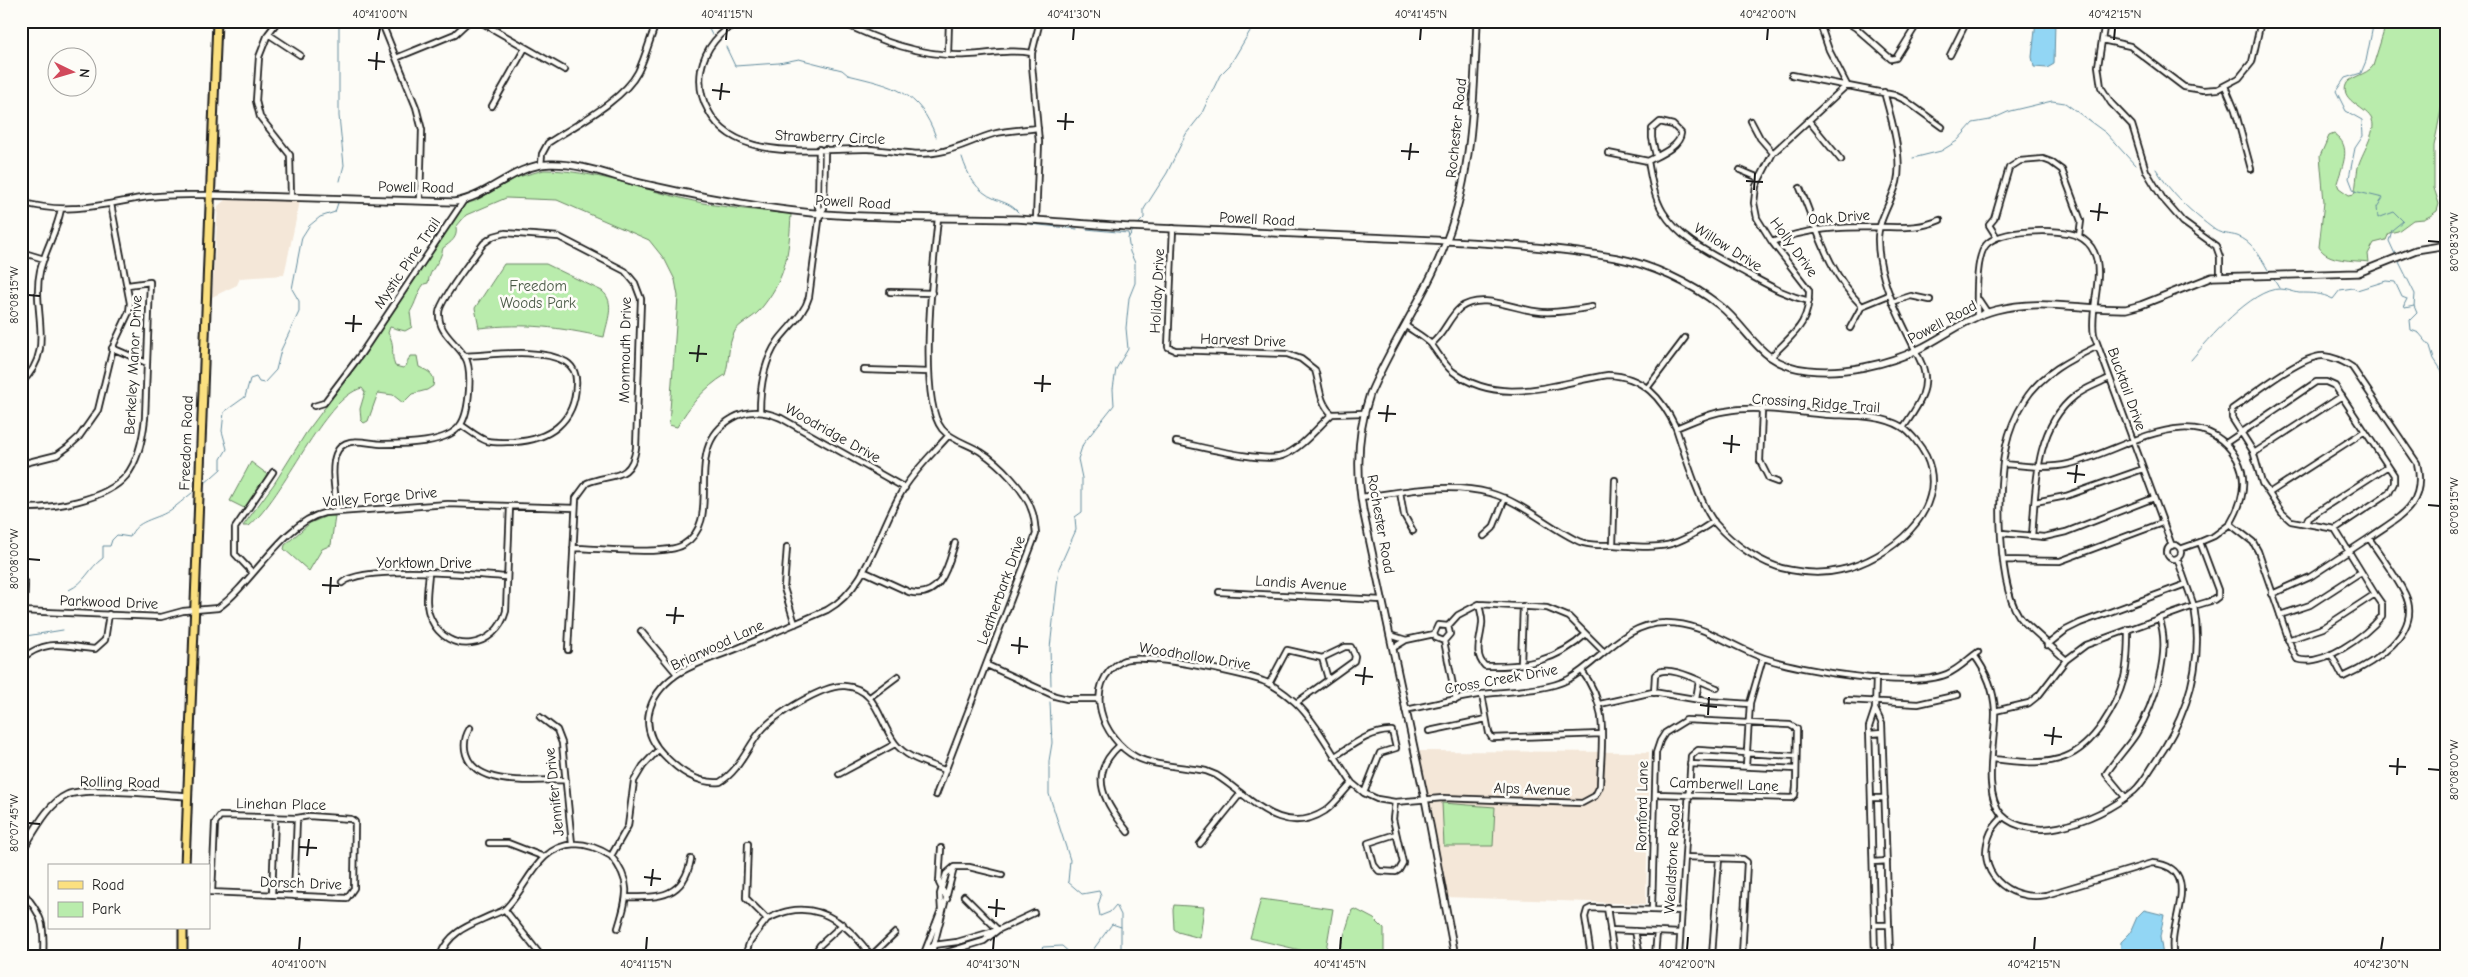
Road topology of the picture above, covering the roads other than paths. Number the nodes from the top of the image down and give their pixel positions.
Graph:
1 (217, 21) edge
2 (278, 21) edge
3 (381, 21) edge
4 (469, 21) edge
5 (479, 21) edge
6 (657, 21) edge
7 (740, 21) edge
8 (839, 21) edge
9 (950, 21) edge
10 (1040, 21) edge
11 (1477, 21) edge
12 (1819, 21) edge
13 (1845, 21) edge
14 (1861, 21) edge
15 (1919, 21) edge
16 (1967, 21) edge
17 (2105, 21) edge
18 (2261, 21) edge
19 (1856, 28) junction
20 (268, 34) junction
21 (2102, 40) junction
22 (525, 48) junction
23 (1032, 53) junction
24 (300, 55) dead end
25 (948, 55) junction
26 (1950, 55) dead end
27 (396, 58) junction
28 (565, 70) dead end
29 (1792, 75) dead end
30 (1846, 85) junction
31 (2225, 86) junction
32 (1884, 92) junction
33 (492, 106) dead end
34 (1751, 120) dead end
35 (1809, 121) junction
36 (1038, 128) junction
37 (1942, 128) dead end
38 (822, 150) junction
39 (1608, 153) dead end
40 (1773, 153) junction
41 (1656, 156) junction
42 (1841, 160) dead end
43 (1648, 161) junction
44 (541, 165) junction
45 (2251, 169) dead end
46 (1740, 170) dead end
47 (1759, 178) junction
48 (1800, 188) dead end
49 (210, 196) junction
50 (291, 196) junction
51 (420, 200) junction
52 (464, 200) junction
53 (21, 202) edge
54 (111, 204) junction
55 (61, 209) junction
56 (820, 214) junction
57 (938, 218) junction
58 (1036, 220) junction
59 (1940, 220) dead end
60 (1880, 227) junction
61 (1173, 228) junction
62 (1817, 229) junction
63 (1996, 236) junction
64 (2078, 236) junction
65 (1447, 241) junction
66 (1772, 242) junction
67 (2447, 245) edge
68 (21, 252) edge
69 (44, 259) junction
70 (2220, 276) junction
71 (128, 285) junction
72 (890, 292) dead end
73 (932, 293) junction
74 (1889, 294) junction
75 (1978, 299) junction
76 (1930, 300) dead end
77 (1809, 301) junction
78 (1892, 302) junction
79 (1862, 306) junction
80 (1592, 307) dead end
81 (2094, 308) junction
82 (1987, 312) junction
83 (1977, 316) junction
84 (1406, 326) junction
85 (1850, 328) dead end
86 (1684, 338) dead end
87 (1431, 344) junction
88 (2098, 346) junction
89 (112, 348) junction
90 (1174, 350) joint
91 (1916, 351) junction
92 (464, 356) junction
93 (1771, 357) junction
94 (147, 363) junction
95 (864, 370) dead end
96 (928, 372) junction
97 (2110, 378) junction
98 (21, 383) edge
99 (1648, 387) junction
100 (2342, 396) junction
101 (314, 406) dead end
102 (1762, 410) junction
103 (760, 412) junction
104 (1364, 413) junction
105 (1332, 414) junction
106 (461, 425) junction
107 (1676, 428) junction
108 (1903, 428) junction
109 (2365, 431) junction
110 (2241, 432) junction
111 (949, 435) junction
112 (1176, 442) dead end
113 (2133, 442) junction
114 (2226, 443) junction
115 (2254, 453) junction
116 (21, 464) edge
117 (2004, 464) junction
118 (2388, 466) junction
119 (2039, 467) junction
120 (2143, 469) junction
121 (273, 472) dead end
122 (1615, 480) dead end
123 (1777, 482) dead end
124 (904, 488) junction
125 (1400, 492) junction
126 (2269, 493) junction
127 (1361, 497) junction
128 (1505, 498) junction
129 (2154, 498) junction
130 (2036, 502) junction
131 (510, 506) junction
132 (21, 508) edge
133 (575, 508) junction
134 (338, 511) junction
135 (1714, 521) junction
136 (2162, 523) junction
137 (2230, 524) junction
138 (2306, 524) junction
139 (2335, 529) junction
140 (1413, 531) dead end
141 (2002, 532) junction
142 (1484, 536) dead end
143 (2032, 536) junction
144 (2369, 538) junction
145 (956, 543) dead end
146 (1613, 545) junction
147 (2201, 545) junction
148 (2172, 546) junction
149 (788, 547) dead end
150 (574, 548) junction
151 (2180, 549) junction
152 (2348, 552) junction
153 (2177, 558) junction
154 (2004, 560) junction
155 (863, 571) junction
156 (2361, 572) junction
157 (253, 573) junction
158 (429, 573) junction
159 (508, 577) junction
160 (25, 583) dead end
161 (342, 584) dead end
162 (2186, 584) junction
163 (1219, 592) dead end
164 (2272, 594) junction
165 (2376, 594) junction
166 (1382, 600) junction
167 (1479, 604) junction
168 (1523, 606) junction
169 (2194, 606) junction
170 (194, 609) junction
171 (23, 611) edge
172 (109, 614) junction
173 (2280, 615) junction
174 (2159, 618) junction
175 (795, 624) junction
176 (1448, 626) junction
177 (2128, 629) junction
178 (642, 631) dead end
179 (1434, 634) junction
180 (1586, 634) junction
181 (1390, 635) junction
182 (1406, 640) junction
183 (1444, 640) junction
184 (2288, 640) junction
185 (2047, 645) junction
186 (1393, 648) junction
187 (568, 650) dead end
188 (1603, 651) junction
189 (2331, 654) junction
190 (1322, 658) junction
191 (1763, 658) junction
192 (21, 659) edge
193 (2066, 660) junction
194 (1521, 664) junction
195 (987, 665) junction
196 (1582, 671) junction
197 (677, 674) junction
198 (898, 676) dead end
199 (1876, 678) junction
200 (1328, 679) junction
201 (1699, 681) junction
202 (1269, 684) junction
203 (1716, 688) dead end
204 (1654, 692) junction
205 (1482, 694) junction
206 (1958, 695) dead end
207 (870, 697) junction
208 (1696, 699) junction
209 (1098, 700) junction
210 (1456, 700) junction
211 (1846, 700) dead end
212 (1875, 702) junction
213 (1296, 703) junction
214 (1600, 704) junction
215 (1750, 704) junction
216 (1875, 709) junction
217 (1405, 710) junction
218 (1995, 711) junction
219 (540, 717) dead end
220 (1486, 719) junction
221 (1749, 723) junction
222 (470, 728) dead end
223 (1428, 731) dead end
224 (1882, 733) junction
225 (1601, 734) junction
226 (1869, 734) junction
227 (895, 744) junction
228 (1119, 746) junction
229 (658, 750) junction
230 (1747, 753) junction
231 (1796, 756) junction
232 (1334, 757) junction
233 (1992, 759) junction
234 (1690, 764) junction
235 (1746, 766) junction
236 (1796, 769) junction
237 (944, 770) junction
238 (839, 774) dead end
239 (565, 780) junction
240 (1352, 783) junction
241 (1241, 793) junction
242 (1364, 793) junction
243 (1656, 794) junction
244 (936, 795) dead end
245 (1688, 795) junction
246 (187, 796) junction
247 (2125, 797) junction
248 (1872, 798) junction
249 (1885, 798) junction
250 (1425, 799) junction
251 (1395, 802) junction
252 (2004, 817) junction
253 (275, 818) junction
254 (297, 818) junction
255 (356, 826) joint
256 (1128, 832) dead end
257 (1396, 834) junction
258 (489, 843) dead end
259 (572, 844) junction
260 (748, 844) dead end
261 (1200, 844) dead end
262 (941, 848) dead end
263 (21, 852) edge
264 (611, 856) junction
265 (544, 857) junction
266 (1685, 857) junction
267 (1719, 858) junction
268 (691, 859) dead end
269 (1887, 861) junction
270 (1873, 862) junction
271 (185, 864) edge
272 (954, 867) junction
273 (1002, 875) dead end
274 (21, 890) edge
275 (941, 891) junction
276 (210, 892) edge
277 (272, 895) junction
278 (294, 896) junction
279 (964, 896) dead end
280 (627, 897) junction
281 (947, 899) junction
282 (1607, 907) junction
283 (1652, 909) junction
284 (505, 910) junction
285 (1682, 911) junction
286 (1034, 913) dead end
287 (767, 919) junction
288 (843, 924) junction
289 (1874, 925) junction
290 (1889, 925) junction
291 (618, 928) dead end
292 (183, 930) edge
293 (998, 930) junction
294 (1610, 930) junction
295 (1635, 931) junction
296 (1657, 932) junction
297 (1680, 932) junction
298 (895, 934) dead end
299 (934, 945) junction
300 (538, 952) dead end
301 (923, 954) edge
302 (43, 956) edge
303 (183, 956) edge
304 (440, 956) edge
305 (745, 956) edge
306 (813, 956) edge
307 (871, 956) edge
308 (933, 956) edge
309 (1455, 956) edge
310 (1591, 956) edge
311 (1614, 956) edge
312 (1640, 956) edge
313 (1655, 956) edge
314 (1679, 956) edge
315 (1712, 956) edge
316 (1742, 956) edge
317 (1875, 956) edge
318 (1890, 956) edge
319 (2174, 956) edge

1 - 49 main road, Freedom Road
2 - 20 street
3 - 27 street
4 - 27 street
5 - 22 street
6 - 44 street
7 - 38 street, Strawberry Circle
8 - 25 street
9 - 25 street
10 - 23 street
11 - 65 street, Rochester Road
12 - 30 street
13 - 19 street
14 - 19 street
15 - 19 street
16 - 26 street
17 - 21 street
18 - 31 street
20 - 24 street
20 - 50 street
21 - 31 street
21 - 70 street
22 - 28 street
22 - 33 street
23 - 25 street
23 - 36 street
27 - 51 street
29 - 30 street
30 - 32 street
30 - 35 street, Holly Drive
31 - 45 street
32 - 37 street
32 - 60 street
34 - 40 street
35 - 40 street, Holly Drive
35 - 42 street
36 - 38 street, Strawberry Circle
36 - 58 street
38 - 56 street
39 - 43 street
40 - 47 street, Holly Drive
41 - 41 street
41 - 43 street
43 - 77 street, Willow Drive
44 - 52 street, Powell Road
44 - 56 street, Powell Road
46 - 47 street
47 - 66 street, Holly Drive
48 - 62 street
49 - 50 street, Powell Road
49 - 54 street, Powell Road
49 - 170 main road, Freedom Road
50 - 51 street, Powell Road
51 - 52 street, Powell Road
52 - 101 street, Mystic Pine Trail
53 - 55 street, Powell Road
54 - 55 street, Powell Road
54 - 71 street, Berkeley Manor Drive
55 - 69 street
56 - 57 street, Powell Road
56 - 103 street
57 - 58 street, Powell Road
57 - 73 street, Leatherbark Drive
58 - 61 street, Powell Road
59 - 60 street, Oak Drive
60 - 62 street, Oak Drive
60 - 74 street
61 - 65 street, Powell Road
61 - 90 street, Holiday Drive
62 - 66 street, Oak Drive
62 - 79 street
63 - 64 street
63 - 64 street
63 - 75 street
64 - 81 street, Bucktail Drive
65 - 84 street, Rochester Road
65 - 93 street, Powell Road
66 - 77 street, Holly Drive
67 - 70 street, Powell Road
68 - 69 street
69 - 98 street
70 - 81 street, Powell Road
71 - 89 street, Berkeley Manor Drive
71 - 94 street, Berkeley Manor Drive
72 - 73 street
73 - 96 street, Leatherbark Drive
74 - 78 street
74 - 79 street
75 - 82 street
75 - 83 street
76 - 78 street
77 - 93 street, Holly Drive
78 - 91 street
79 - 85 street
80 - 87 street
81 - 82 street, Powell Road
81 - 88 street, Bucktail Drive
82 - 83 street, Powell Road
83 - 91 street, Powell Road
84 - 87 street, Crossing Ridge Trail
84 - 104 street, Rochester Road
86 - 99 street
87 - 99 street, Crossing Ridge Trail
88 - 97 street, Bucktail Drive
88 - 117 street
89 - 94 street
89 - 116 street, Berkeley Manor Drive
90 - 105 street, Harvest Drive
91 - 93 street, Powell Road
91 - 108 street
92 - 106 street, Monmouth Drive
92 - 106 street
92 - 133 street, Monmouth Drive
94 - 132 street, Berkeley Manor Drive
95 - 96 street
96 - 111 street, Leatherbark Drive
97 - 113 street, Bucktail Drive
97 - 119 street
99 - 107 street, Crossing Ridge Trail
100 - 109 street
100 - 110 street
100 - 115 street
102 - 107 street, Crossing Ridge Trail
102 - 108 street, Crossing Ridge Trail
102 - 123 street
103 - 124 street, Woodridge Drive
103 - 150 street, Woodridge Drive
104 - 105 street
104 - 127 street, Rochester Road
105 - 112 street
106 - 134 street
107 - 135 street, Crossing Ridge Trail
108 - 135 street, Crossing Ridge Trail
109 - 118 street
109 - 126 street
110 - 114 street
110 - 115 street
110 - 144 street
111 - 124 street, Briarwood Lane
111 - 195 street, Leatherbark Drive
113 - 114 street
113 - 119 street
113 - 120 street, Bucktail Drive
114 - 137 street
115 - 126 street
117 - 119 street
117 - 141 street
118 - 138 street
118 - 139 street
119 - 130 street
120 - 129 street, Bucktail Drive
120 - 130 street
121 - 157 street
122 - 146 street
124 - 155 street, Briarwood Lane
125 - 127 street
125 - 128 street
125 - 140 street
126 - 138 street
127 - 166 street, Rochester Road
128 - 142 street
128 - 146 street
129 - 136 street
129 - 143 street
130 - 143 street
131 - 133 street, Valley Forge Drive
131 - 134 street, Valley Forge Drive
131 - 159 street
133 - 150 street, Monmouth Drive
134 - 157 street, Valley Forge Drive
135 - 146 street
136 - 148 street
136 - 154 street
137 - 147 street
137 - 164 street
138 - 139 street
139 - 152 street
141 - 143 street
141 - 154 street
144 - 152 street
144 - 189 street
145 - 155 street
147 - 151 street
147 - 169 street
148 - 151 street
148 - 153 street
149 - 175 street
150 - 187 street, Monmouth Drive
151 - 153 street
152 - 156 street
152 - 164 street
153 - 162 street
154 - 185 street
155 - 175 street, Briarwood Lane
156 - 165 street
156 - 173 street
157 - 170 street, Valley Forge Drive
158 - 159 street, Yorktown Drive
158 - 159 street
158 - 161 street, Yorktown Drive
160 - 171 street
162 - 169 street
162 - 185 street
163 - 166 street, Landis Avenue
164 - 173 street
165 - 184 street
165 - 189 street
166 - 181 street, Rochester Road
167 - 168 street
167 - 176 street
167 - 194 street
168 - 180 street
168 - 194 street
169 - 174 street
169 - 247 street
170 - 172 street, Parkwood Drive
170 - 246 main road, Freedom Road
171 - 172 street, Parkwood Drive
172 - 192 street
173 - 184 street
174 - 177 street
174 - 247 street
175 - 197 street, Briarwood Lane
176 - 179 street
176 - 183 street
177 - 193 street
177 - 233 street
178 - 197 street
179 - 182 street
179 - 183 street
180 - 188 street
180 - 194 street
181 - 182 street
181 - 186 street, Rochester Road
182 - 186 street
183 - 210 street
184 - 189 street
185 - 193 street
186 - 217 street, Rochester Road
188 - 191 street, Cross Creek Drive
188 - 196 street, Cross Creek Drive
190 - 200 street
190 - 200 street
190 - 202 street
191 - 199 street, Cross Creek Drive
191 - 215 street
193 - 218 street
195 - 209 street
195 - 237 street, Leatherbark Drive
196 - 205 street, Cross Creek Drive
196 - 214 street, Alps Avenue
197 - 229 street, Briarwood Lane
198 - 207 street
199 - 212 street
199 - 218 street, Cross Creek Drive
200 - 213 street
201 - 203 street
201 - 204 street
201 - 208 street
202 - 209 street, Woodhollow Drive
202 - 213 street, Woodhollow Drive
204 - 208 street
204 - 214 street
205 - 210 street, Cross Creek Drive
205 - 220 street
206 - 212 street
207 - 227 street
207 - 229 street, Briarwood Lane
208 - 215 street
209 - 228 street
210 - 217 street, Cross Creek Drive
211 - 212 street
212 - 216 street
213 - 232 street, Woodhollow Drive
214 - 225 street, Alps Avenue
215 - 221 street
216 - 224 street
216 - 226 street
217 - 250 street, Rochester Road
218 - 233 street
219 - 239 street, Jennifer Drive
220 - 223 street
220 - 225 street
221 - 230 street
221 - 231 street, Romford Lane
221 - 243 street, Romford Lane
222 - 239 street
224 - 226 street
224 - 249 street
225 - 250 street, Alps Avenue
226 - 248 street
227 - 237 street
227 - 238 street
228 - 241 street
228 - 256 street
229 - 264 street
230 - 231 street
230 - 234 street
230 - 235 street
231 - 236 street, Romford Lane
232 - 240 street, Woodhollow Drive
232 - 242 street
233 - 252 street
234 - 235 street
234 - 245 street, Wealdstone Road
235 - 236 street
236 - 245 street, Camberwell Lane
237 - 244 street, Leatherbark Drive
239 - 259 street, Jennifer Drive
240 - 241 street
240 - 242 street, Woodhollow Drive
241 - 261 street
242 - 251 street, Woodhollow Drive
243 - 245 street, Camberwell Lane
243 - 283 street, Romford Lane
245 - 266 street, Wealdstone Road
246 - 263 street, Rolling Road
246 - 271 main road, Freedom Road
247 - 252 street
248 - 249 street
248 - 270 street
249 - 269 street
250 - 251 street, Woodhollow Drive
250 - 309 street, Rochester Road
251 - 257 street
252 - 319 street
253 - 254 street, Linehan Place
253 - 276 street, Linehan Place
253 - 277 street
254 - 255 street, Linehan Place
254 - 278 street
255 - 278 street, Dorsch Drive
257 - 257 street
258 - 265 street
259 - 264 street
259 - 265 street
260 - 287 street
262 - 275 street
264 - 280 street
265 - 284 street
266 - 267 street
266 - 285 street, Wealdstone Road
267 - 315 street
267 - 316 street
268 - 280 street
269 - 270 street
269 - 290 street
270 - 289 street
272 - 273 street
272 - 275 street
272 - 281 street
274 - 302 street
275 - 281 street
275 - 301 street
276 - 277 street, Dorsch Drive
277 - 278 street, Dorsch Drive
279 - 293 street
280 - 291 street
281 - 299 street
282 - 283 street
282 - 294 street
282 - 310 street
283 - 285 street
284 - 300 street
284 - 304 street
285 - 297 street, Wealdstone Road
286 - 293 street
287 - 288 street
287 - 305 street
288 - 306 street
288 - 307 street
289 - 290 street
289 - 317 street
290 - 318 street
292 - 303 main road
293 - 299 street
293 - 308 street
294 - 295 street
294 - 311 street
295 - 296 street
295 - 312 street
296 - 297 street
296 - 313 street
297 - 314 street, Wealdstone Road
298 - 307 street
299 - 301 street
299 - 308 street

